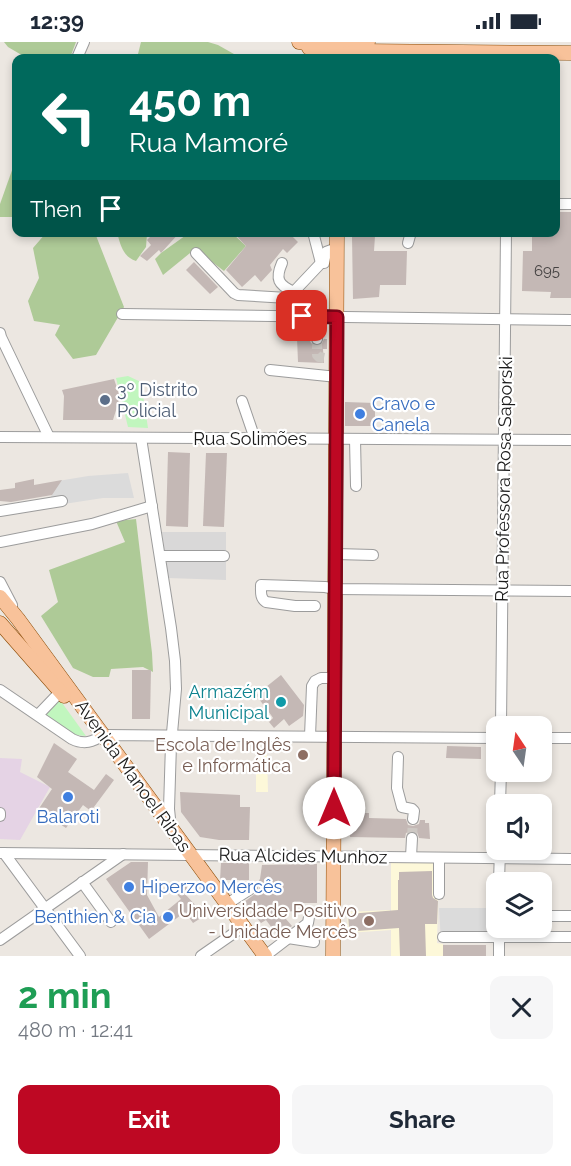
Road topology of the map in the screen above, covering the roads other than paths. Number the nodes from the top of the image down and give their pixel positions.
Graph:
1 (298, 42) edge
2 (368, 42) edge
3 (508, 51) edge
4 (571, 53) edge
5 (334, 54) edge
6 (339, 54) edge
7 (343, 54) edge
8 (314, 237) edge
9 (338, 237) edge
10 (506, 237) edge
11 (337, 248) junction
12 (196, 253) dead end
13 (282, 263) dead end
14 (321, 263) junction
15 (291, 295) junction
16 (122, 314) dead end
17 (286, 316) junction
18 (317, 316) junction
19 (505, 319) junction
20 (571, 320) edge
21 (337, 323) junction
22 (0, 333) edge
23 (270, 370) dead end
24 (337, 377) junction
25 (242, 401) dead end
26 (0, 437) edge
27 (49, 437) junction
28 (141, 438) junction
29 (255, 439) junction
30 (336, 439) junction
31 (355, 439) junction
32 (504, 440) junction
33 (571, 441) edge
34 (356, 486) dead end
35 (62, 501) dead end
36 (152, 506) junction
37 (0, 511) edge
38 (0, 542) edge
39 (336, 554) junction
40 (374, 555) dead end
41 (160, 556) junction
42 (224, 556) dead end
43 (0, 582) edge
44 (335, 589) junction
45 (502, 590) junction
46 (571, 591) edge
47 (0, 597) edge
48 (315, 606) dead end
49 (18, 619) junction
50 (3, 626) edge
51 (335, 678) junction
52 (0, 690) edge
53 (61, 691) junction
54 (38, 715) junction
55 (501, 716) edge
56 (172, 735) junction
57 (310, 736) junction
58 (334, 736) junction
59 (100, 737) junction
60 (486, 738) edge
61 (552, 738) edge
62 (571, 738) edge
63 (398, 757) dead end
64 (413, 819) tunnel mouth
65 (171, 829) junction
66 (412, 838) tunnel mouth
67 (2, 853) edge
68 (123, 854) junction
69 (186, 855) junction
70 (486, 855) edge
71 (334, 856) junction
72 (411, 857) junction
73 (439, 858) junction
74 (552, 858) edge
75 (571, 859) edge
76 (82, 882) junction
77 (252, 888) dead end
78 (439, 894) dead end
79 (227, 904) junction
80 (45, 909) junction
81 (552, 916) edge
82 (570, 916) edge
83 (309, 917) dead end
84 (111, 922) dead end
85 (237, 931) junction
86 (486, 933) edge
87 (552, 936) edge
88 (443, 937) dead end
89 (571, 937) edge
90 (288, 938) junction
91 (499, 938) edge
92 (0, 940) edge
93 (314, 942) dead end
94 (80, 956) edge
95 (201, 956) edge
96 (256, 956) edge
97 (265, 956) edge
98 (333, 956) edge
99 (499, 956) edge

1 - 5 main road
2 - 6 main road
3 - 4 main road
3 - 7 main road
8 - 14 street
9 - 11 main road
10 - 19 street, Rua Professora Rosa Saporski
11 - 14 street
11 - 21 main road
12 - 15 street
13 - 15 street
14 - 15 street
15 - 17 street
16 - 17 street
17 - 18 street
18 - 21 street
18 - 21 street
19 - 20 street
19 - 21 street
19 - 32 street, Rua Professora Rosa Saporski
21 - 24 main road
22 - 27 street
23 - 24 street
24 - 30 main road
25 - 29 street
26 - 27 street, Rua Solimões
27 - 28 street, Rua Solimões
28 - 29 street, Rua Solimões
28 - 36 street
29 - 30 street, Rua Solimões
30 - 31 street, Rua Solimões
30 - 39 main road
31 - 32 street, Rua Solimões
31 - 34 street
32 - 33 street, Rua Solimões
32 - 45 street, Rua Professora Rosa Saporski
35 - 37 street
36 - 38 street
36 - 41 street
39 - 40 street
39 - 44 main road
41 - 42 street
41 - 56 street
43 - 49 street
44 - 45 street
44 - 48 street
44 - 51 main road
45 - 46 street
45 - 55 street, Rua Professora Rosa Saporski
47 - 49 main road, Avenida Manoel Ribas
49 - 50 main road
49 - 59 main road, Avenida Manoel Ribas
50 - 53 main road, Avenida Manoel Ribas
51 - 57 street
51 - 58 main road
52 - 54 street
53 - 54 street
53 - 59 main road, Avenida Manoel Ribas
54 - 59 street
56 - 57 street
56 - 59 street
56 - 65 street
57 - 58 street
58 - 60 street
58 - 71 main road
59 - 65 main road, Avenida Manoel Ribas
59 - 69 main road, Avenida Manoel Ribas
61 - 62 street
63 - 64 street
65 - 69 main road, Avenida Manoel Ribas
66 - 72 street
67 - 68 street, Rua Alcides Munhoz
67 - 80 street
68 - 69 street, Rua Alcides Munhoz
68 - 76 street
69 - 71 street, Rua Alcides Munhoz
69 - 79 main road, Avenida Manoel Ribas
69 - 85 main road, Avenida Manoel Ribas
70 - 73 street, Rua Alcides Munhoz
71 - 72 street, Rua Alcides Munhoz
71 - 98 main road
72 - 73 street, Rua Alcides Munhoz
73 - 78 street
74 - 75 street, Rua Alcides Munhoz
76 - 80 street
76 - 84 street
77 - 79 street
79 - 97 main road, Avenida Manoel Ribas
80 - 92 street
80 - 94 street
81 - 82 street
83 - 90 street
85 - 95 street
85 - 96 main road, Avenida Manoel Ribas
86 - 88 street
87 - 89 street
90 - 93 street
90 - 97 street
91 - 99 street

